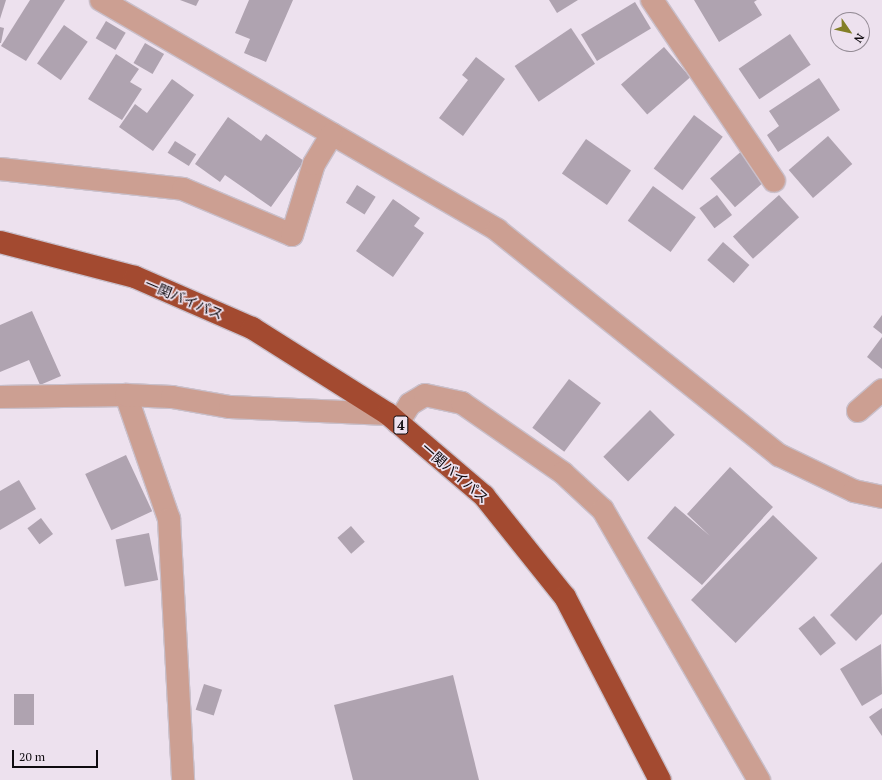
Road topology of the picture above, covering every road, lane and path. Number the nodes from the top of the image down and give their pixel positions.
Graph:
1 (101, 0) edge
2 (652, 0) edge
3 (332, 134) junction
4 (0, 169) edge
5 (774, 181) dead end
6 (0, 242) edge
7 (882, 390) edge
8 (126, 395) junction
9 (0, 398) edge
10 (858, 411) dead end
11 (393, 419) junction
12 (882, 497) edge
13 (183, 780) edge
14 (660, 780) edge
15 (759, 780) edge

1 - 3 street
2 - 5 street
3 - 4 street
3 - 12 street
6 - 11 highway, 一関バイパス / 4
7 - 10 street
8 - 9 street
8 - 11 street
8 - 13 street
11 - 14 highway, 一関バイパス / 4
11 - 15 street

